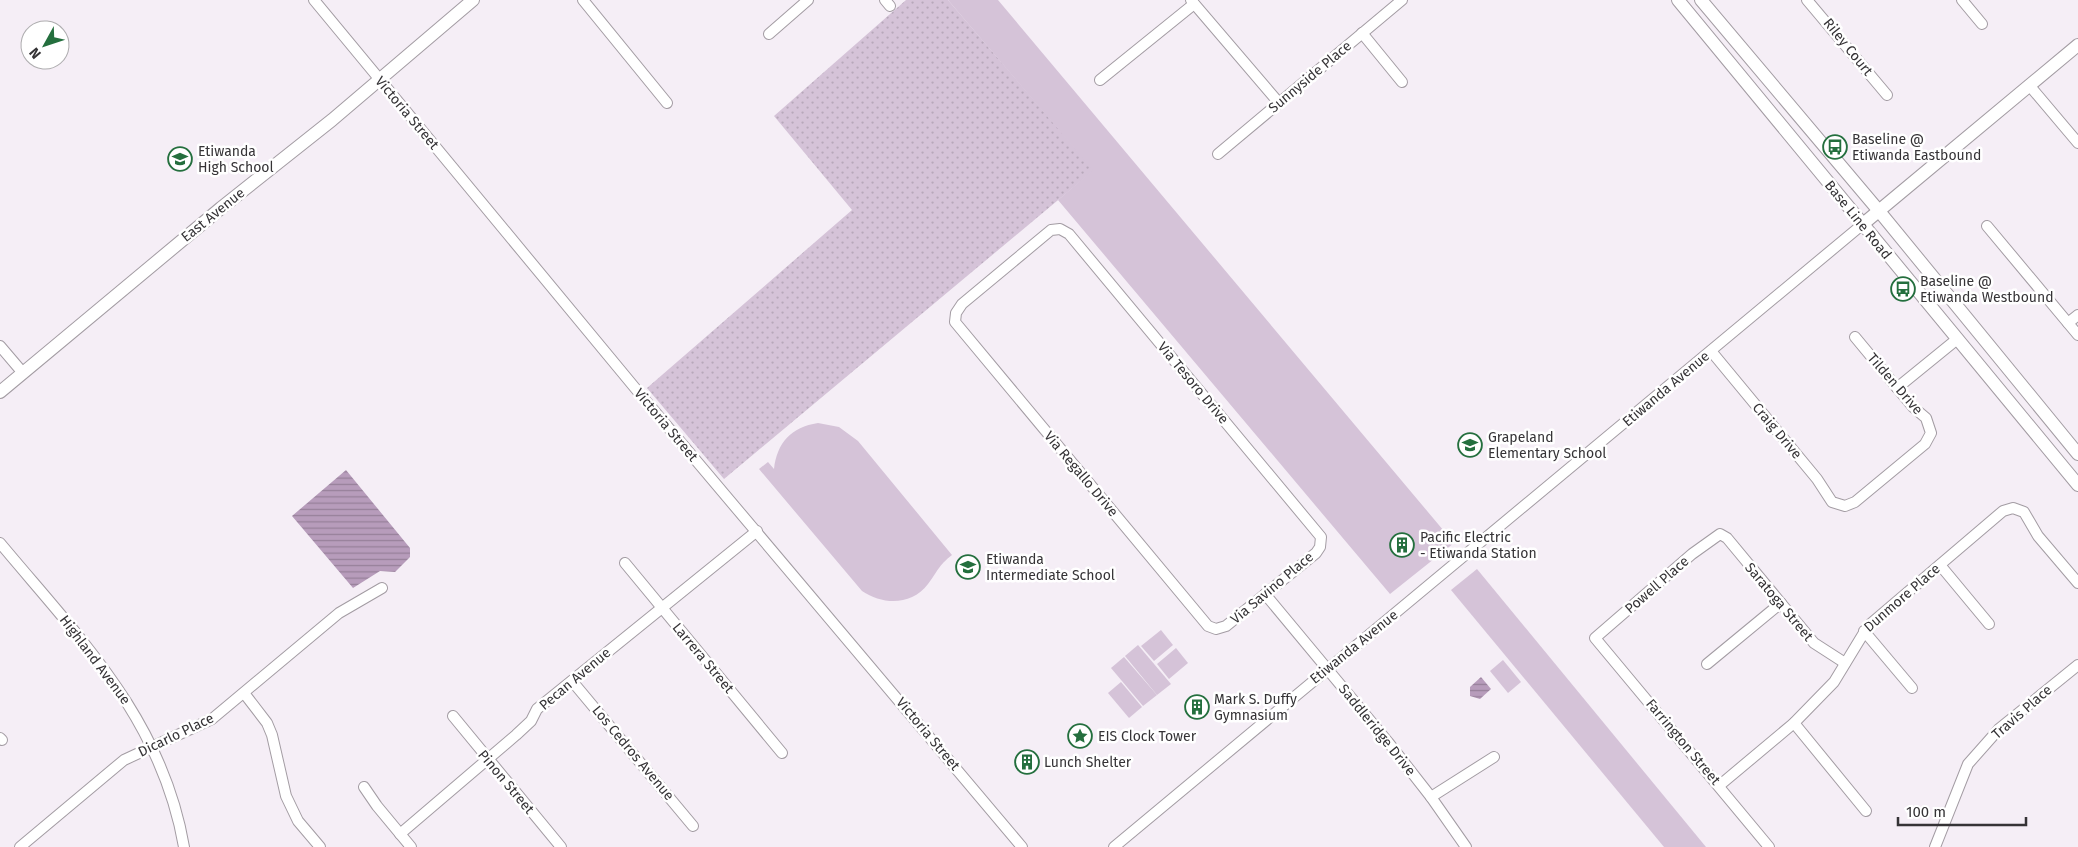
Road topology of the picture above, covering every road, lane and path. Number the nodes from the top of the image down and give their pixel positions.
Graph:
1 (314, 0) edge
2 (473, 0) edge
3 (583, 0) edge
4 (808, 0) edge
5 (1402, 0) edge
6 (1678, 0) edge
7 (1807, 0) edge
8 (1962, 0) edge
9 (1193, 2) edge
10 (1706, 2) edge
11 (1982, 24) dead end
12 (1362, 33) junction
13 (768, 34) dead end
14 (2078, 45) edge
15 (379, 80) junction
16 (1100, 80) dead end
17 (1402, 82) dead end
18 (2029, 85) junction
19 (1887, 95) dead end
20 (667, 103) dead end
21 (1279, 103) junction
22 (2078, 144) edge
23 (1218, 154) dead end
24 (1879, 211) junction
25 (1863, 224) junction
26 (1987, 226) dead end
27 (956, 313) joint
28 (2078, 315) edge
29 (2068, 323) junction
30 (2078, 335) edge
31 (1855, 337) dead end
32 (1956, 340) junction
33 (0, 346) edge
34 (1712, 351) junction
35 (23, 373) junction
36 (1897, 388) junction
37 (0, 392) edge
38 (1931, 433) joint
39 (2078, 454) edge
40 (2078, 485) edge
41 (756, 530) junction
42 (1720, 534) joint
43 (1322, 540) joint
44 (0, 543) edge
45 (625, 563) dead end
46 (1940, 566) junction
47 (2078, 583) edge
48 (382, 588) dead end
49 (1265, 594) junction
50 (1780, 603) junction
51 (662, 608) junction
52 (1989, 624) dead end
53 (1216, 629) joint
54 (1864, 631) junction
55 (1595, 638) joint
56 (1845, 663) junction
57 (1707, 664) dead end
58 (2078, 665) edge
59 (1327, 669) junction
60 (572, 681) junction
61 (1912, 688) dead end
62 (244, 693) junction
63 (453, 716) dead end
64 (1794, 723) junction
65 (154, 747) junction
66 (782, 753) dead end
67 (1494, 757) dead end
68 (488, 760) junction
69 (1720, 785) junction
70 (364, 787) dead end
71 (1431, 797) junction
72 (1866, 811) dead end
73 (693, 826) dead end
74 (400, 834) junction
75 (20, 847) edge
76 (184, 847) edge
77 (320, 847) edge
78 (411, 847) edge
79 (560, 847) edge
80 (1022, 847) edge
81 (1114, 847) edge
82 (1466, 847) edge
83 (1769, 847) edge
84 (1935, 847) edge

1 - 15 street, Victoria Street
2 - 15 main road, East Avenue
3 - 20 street
4 - 13 street
5 - 12 street, Sunnyside Place
6 - 25 main road, Base Line Road
7 - 19 street, Riley Court
8 - 11 street
9 - 16 street
9 - 21 street
10 - 24 main road, Base Line Road
12 - 17 street
12 - 21 street, Sunnyside Place
14 - 18 main road, Etiwanda Avenue
15 - 35 main road, East Avenue
15 - 41 street, Victoria Street
18 - 22 street
18 - 24 main road, Etiwanda Avenue
21 - 23 street, Sunnyside Place
24 - 25 main road, Etiwanda Avenue
24 - 39 main road, Base Line Road
25 - 32 main road, Base Line Road
25 - 34 street, Etiwanda Avenue
26 - 29 street
27 - 43 street, Via Tesoro Drive
27 - 53 street, Via Regallo Drive
28 - 29 street
29 - 30 street
31 - 36 street, Tilden Drive
32 - 36 street
32 - 40 main road, Base Line Road
33 - 35 street
34 - 38 street, Craig Drive
34 - 59 street, Etiwanda Avenue
35 - 37 main road, East Avenue
36 - 38 street, Tilden Drive
41 - 51 street, Pecan Avenue
41 - 80 street, Victoria Street
42 - 50 street, Saratoga Street
42 - 55 street, Powell Place
43 - 49 street, Via Savino Place
44 - 65 street, Highland Avenue
45 - 51 street, Larrera Street
46 - 47 street, Dunmore Place
46 - 52 street
46 - 54 street, Dunmore Place
48 - 62 street, Dicarlo Place
49 - 53 street, Via Savino Place
49 - 59 street, Saddleridge Drive
50 - 56 street, Saratoga Street
50 - 57 street
51 - 60 street, Pecan Avenue
51 - 66 street, Larrera Street
54 - 56 street, Dunmore Place
54 - 61 street
55 - 69 street, Farrington Street
56 - 64 street, Dunmore Place
58 - 84 street, Travis Place
59 - 71 street, Saddleridge Drive
59 - 81 street, Etiwanda Avenue
60 - 68 street, Pecan Avenue
60 - 73 street, Los Cedros Avenue
62 - 65 street, Dicarlo Place
62 - 77 street
63 - 68 street, Pinon Street
64 - 69 street, Dunmore Place
64 - 72 street
65 - 75 street, Dicarlo Place
65 - 76 street, Highland Avenue
67 - 71 street
68 - 74 street, Pecan Avenue
68 - 79 street, Pinon Street
69 - 83 street, Farrington Street
70 - 74 street
71 - 82 street, Saddleridge Drive
74 - 78 street

